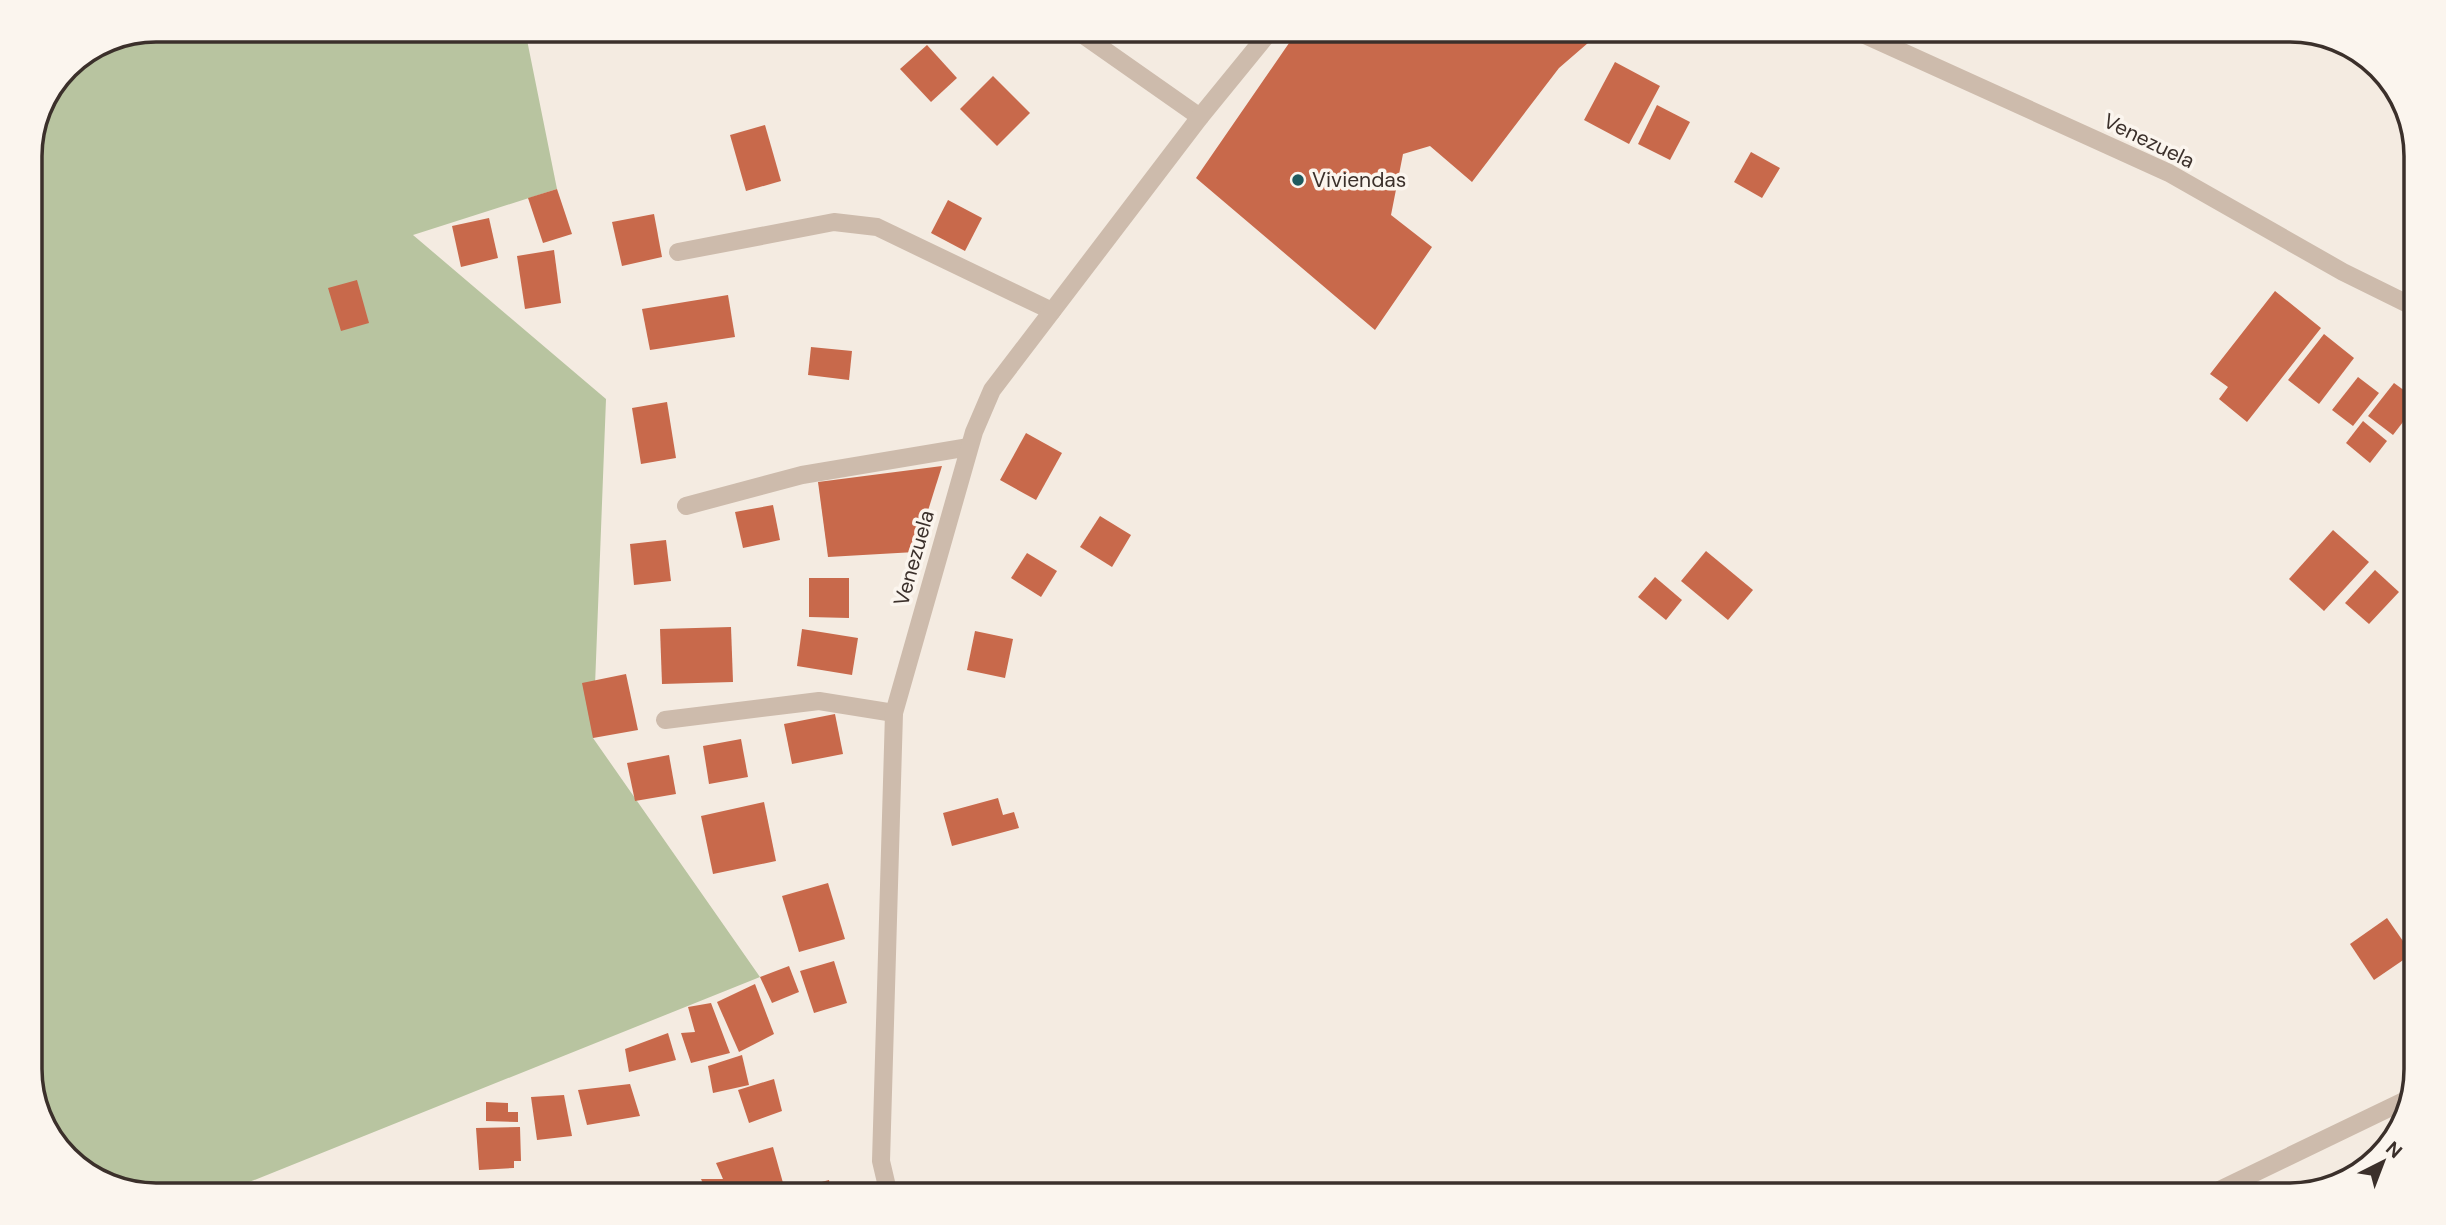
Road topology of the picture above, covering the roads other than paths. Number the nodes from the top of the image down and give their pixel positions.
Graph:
1 (1093, 42) edge
2 (1261, 42) edge
3 (1880, 42) edge
4 (1200, 117) junction
5 (678, 252) dead end
6 (2404, 302) edge
7 (1052, 311) junction
8 (969, 447) junction
9 (686, 506) dead end
10 (894, 713) junction
11 (665, 720) dead end
12 (2398, 1104) edge
13 (887, 1183) edge
14 (2234, 1183) edge

1 - 4 street
2 - 4 street, Venezuela
3 - 6 street, Venezuela
4 - 7 street, Venezuela
5 - 7 street
7 - 8 street, Venezuela
8 - 9 street
8 - 10 street, Venezuela
10 - 11 street
10 - 13 street, Venezuela
12 - 14 street

